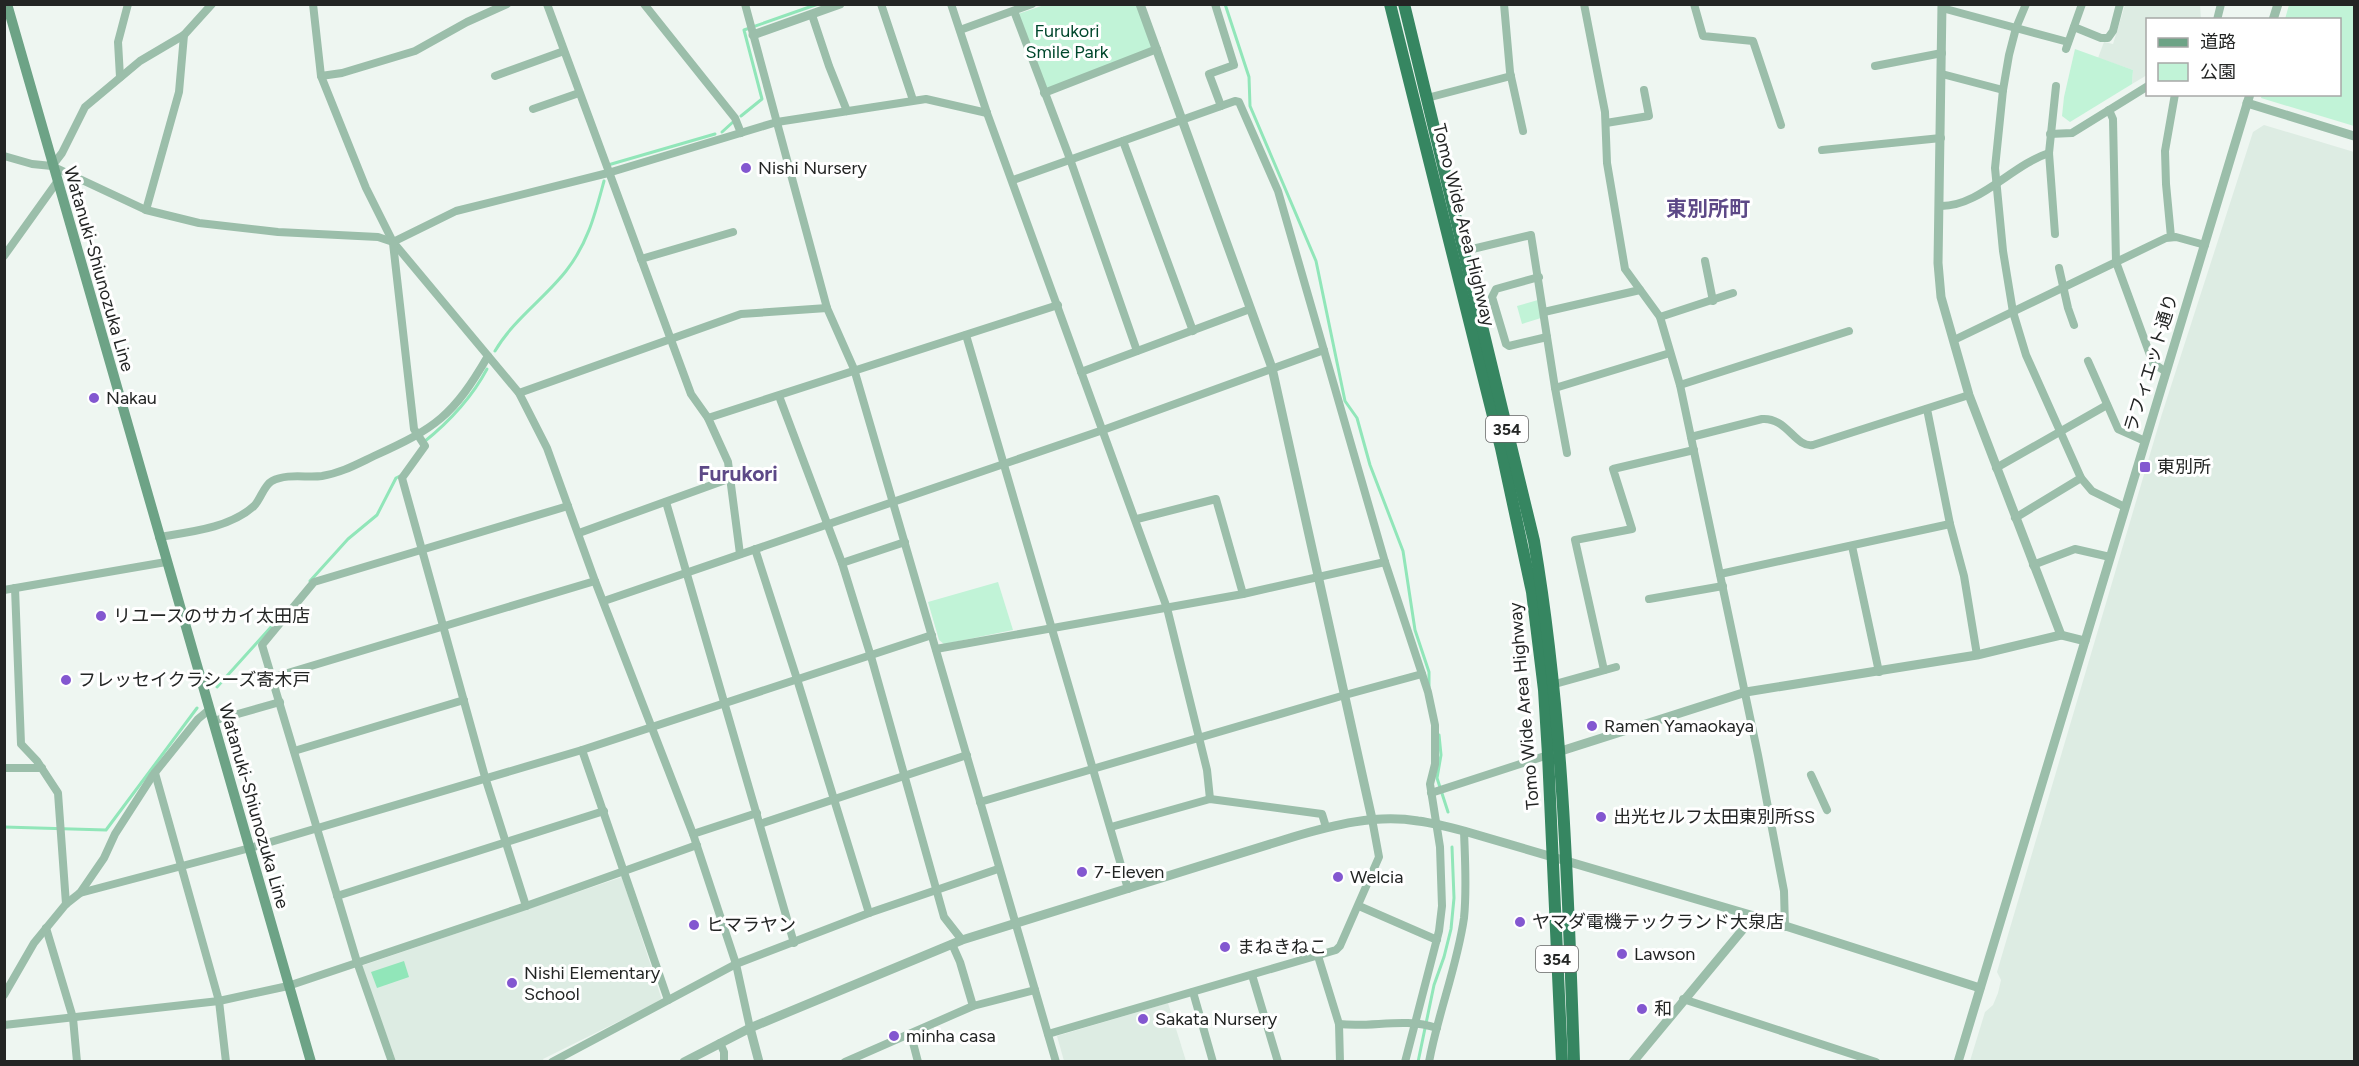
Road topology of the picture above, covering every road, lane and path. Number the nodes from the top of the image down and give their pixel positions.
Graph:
1 (7, 4) edge
2 (128, 4) edge
3 (212, 4) edge
4 (313, 4) edge
5 (507, 4) edge
6 (547, 4) edge
7 (644, 4) edge
8 (745, 4) edge
9 (840, 4) edge
10 (881, 4) edge
11 (951, 4) edge
12 (1032, 4) edge
13 (1140, 4) edge
14 (1215, 4) edge
15 (1390, 4) edge
16 (1404, 4) edge
17 (1504, 4) edge
18 (1584, 4) edge
19 (1694, 4) edge
20 (2026, 4) edge
21 (2082, 4) edge
22 (2120, 4) edge
23 (1942, 6) edge
24 (1014, 11) junction
25 (813, 15) junction
26 (2074, 27) junction
27 (2016, 28) junction
28 (960, 30) junction
29 (184, 35) junction
30 (753, 35) junction
31 (1157, 50) junction
32 (564, 51) junction
33 (1942, 53) junction
34 (1875, 66) dead end
35 (1942, 74) junction
36 (321, 76) junction
37 (495, 76) dead end
38 (1511, 76) junction
39 (120, 77) junction
40 (2056, 86) dead end
41 (2146, 87) edge
42 (1644, 90) dead end
43 (2003, 90) junction
44 (579, 93) junction
45 (1044, 93) junction
46 (2175, 96) edge
47 (1427, 98) junction
48 (2248, 99) edge
49 (913, 100) junction
50 (1221, 106) junction
51 (533, 109) dead end
52 (2109, 110) junction
53 (847, 111) junction
54 (987, 113) junction
55 (1182, 119) junction
56 (777, 122) junction
57 (1606, 123) junction
58 (1781, 125) dead end
59 (1523, 131) dead end
60 (741, 133) junction
61 (2050, 134) junction
62 (2355, 136) edge
63 (1941, 138) junction
64 (1123, 141) junction
65 (1822, 150) dead end
66 (2049, 153) junction
67 (4, 156) edge
68 (1070, 159) junction
69 (52, 166) junction
70 (608, 173) junction
71 (1013, 180) junction
72 (57, 182) junction
73 (1996, 183) junction
74 (1940, 206) junction
75 (146, 210) junction
76 (733, 232) dead end
77 (2055, 234) dead end
78 (2171, 237) junction
79 (393, 242) junction
80 (2205, 245) junction
81 (1464, 251) junction
82 (4, 256) edge
83 (641, 259) junction
84 (1705, 261) dead end
85 (2116, 262) junction
86 (2059, 268) dead end
87 (1539, 277) junction
88 (2063, 287) junction
89 (1640, 290) junction
90 (1733, 293) dead end
91 (1713, 301) junction
92 (1058, 305) junction
93 (827, 308) junction
94 (1250, 309) junction
95 (1544, 312) junction
96 (2013, 312) junction
97 (1660, 317) junction
98 (2074, 325) dead end
99 (1193, 331) junction
100 (1849, 331) dead end
101 (966, 335) junction
102 (1547, 337) junction
103 (672, 338) junction
104 (1954, 340) junction
105 (1324, 350) junction
106 (1137, 351) junction
107 (1670, 353) junction
108 (488, 356) junction
109 (2088, 361) dead end
110 (1272, 368) junction
111 (854, 369) junction
112 (1082, 372) junction
113 (2166, 372) junction
114 (1680, 386) junction
115 (1555, 388) junction
116 (519, 393) junction
117 (1970, 395) junction
118 (779, 396) junction
119 (2107, 405) junction
120 (1927, 409) junction
121 (708, 418) junction
122 (1103, 430) junction
123 (2059, 430) junction
124 (418, 436) junction
125 (1691, 437) junction
126 (2145, 441) junction
127 (1694, 450) junction
128 (1567, 453) dead end
129 (1004, 463) junction
130 (1996, 468) junction
131 (731, 478) junction
132 (2081, 478) junction
133 (666, 502) junction
134 (893, 503) junction
135 (568, 506) junction
136 (2125, 507) junction
137 (2015, 518) junction
138 (1137, 519) junction
139 (1950, 524) junction
140 (828, 526) junction
141 (579, 533) junction
142 (159, 537) junction
143 (905, 542) junction
144 (1851, 546) junction
145 (755, 549) junction
146 (422, 550) junction
147 (740, 554) junction
148 (2110, 557) junction
149 (166, 562) junction
150 (1385, 562) junction
151 (842, 563) junction
152 (2033, 565) junction
153 (688, 572) junction
154 (1720, 574) junction
155 (1318, 576) junction
156 (595, 581) junction
157 (1723, 586) junction
158 (15, 588) junction
159 (4, 590) edge
160 (1243, 594) junction
161 (1649, 599) dead end
162 (604, 601) junction
163 (1167, 608) junction
164 (444, 627) junction
165 (1053, 628) junction
166 (932, 635) junction
167 (2061, 635) junction
168 (2085, 641) junction
169 (936, 649) junction
170 (870, 655) junction
171 (1977, 655) junction
172 (1616, 667) dead end
173 (1604, 670) junction
174 (1879, 672) junction
175 (1422, 674) junction
176 (271, 678) junction
177 (797, 678) junction
178 (1555, 684) junction
179 (1746, 692) junction
180 (1345, 694) junction
181 (464, 700) junction
182 (280, 702) junction
183 (724, 704) junction
184 (210, 709) junction
185 (213, 721) junction
186 (652, 727) junction
187 (1199, 738) junction
188 (582, 750) junction
189 (294, 751) junction
190 (1561, 751) junction
191 (1548, 755) junction
192 (967, 756) junction
193 (4, 768) edge
194 (42, 768) junction
195 (1094, 769) junction
196 (155, 773) junction
197 (1811, 775) dead end
198 (905, 776) junction
199 (485, 777) junction
200 (1431, 793) junction
201 (834, 799) junction
202 (1210, 799) junction
203 (980, 802) junction
204 (1827, 810) dead end
205 (604, 811) junction
206 (757, 813) junction
207 (1372, 819) junction
208 (760, 824) junction
209 (1438, 825) junction
210 (1111, 827) junction
211 (1326, 827) junction
212 (317, 828) junction
213 (1464, 831) junction
214 (693, 834) junction
215 (506, 843) junction
216 (697, 845) junction
217 (250, 848) junction
218 (1553, 858) junction
219 (1566, 861) junction
220 (182, 866) junction
221 (998, 869) junction
222 (624, 872) junction
223 (936, 889) junction
224 (1128, 889) junction
225 (80, 893) junction
226 (337, 896) junction
227 (66, 904) junction
228 (526, 906) junction
229 (1359, 906) junction
230 (869, 913) junction
231 (1754, 916) junction
232 (1015, 923) junction
233 (1785, 927) junction
234 (46, 928) junction
235 (962, 940) junction
236 (1437, 940) junction
237 (794, 943) junction
238 (952, 944) junction
239 (1318, 956) junction
240 (357, 962) junction
241 (736, 964) junction
242 (1252, 975) junction
243 (288, 986) junction
244 (1980, 988) junction
245 (1035, 990) junction
246 (1193, 992) junction
247 (5, 994) edge
248 (1683, 999) junction
249 (668, 1000) junction
250 (219, 1001) junction
251 (974, 1006) junction
252 (73, 1018) junction
253 (1415, 1022) junction
254 (1339, 1024) junction
255 (4, 1025) edge
256 (750, 1028) junction
257 (1437, 1028) junction
258 (1048, 1034) junction
259 (911, 1035) junction
260 (720, 1043) junction
261 (77, 1062) edge
262 (226, 1062) edge
263 (311, 1062) edge
264 (392, 1062) edge
265 (552, 1062) edge
266 (684, 1062) edge
267 (724, 1062) edge
268 (759, 1062) edge
269 (845, 1062) edge
270 (918, 1062) edge
271 (1056, 1062) edge
272 (1213, 1062) edge
273 (1278, 1062) edge
274 (1340, 1062) edge
275 (1405, 1062) edge
276 (1430, 1062) edge
277 (1562, 1062) edge
278 (1574, 1062) edge
279 (1633, 1062) edge
280 (1876, 1062) edge
281 (1958, 1062) edge

1 - 69 main road, Watanuki-Shiunozuka Line
2 - 39 street
3 - 29 street
4 - 36 street
5 - 36 street
6 - 32 street
7 - 60 street
8 - 30 street
9 - 25 street
10 - 49 street
11 - 28 street
12 - 24 street
13 - 31 street
14 - 50 street
15 - 191 highway, Tomo Wide Area Highway / 354
16 - 47 highway, Tomo Wide Area Highway / 354
17 - 38 street
18 - 57 street
19 - 58 street
20 - 27 street
21 - 26 street
22 - 26 street
23 - 27 street
23 - 33 street
24 - 28 street
24 - 45 street
25 - 30 street
25 - 53 street
26 - 27 street
27 - 43 street
28 - 54 street
29 - 39 street
29 - 75 street
30 - 56 street
31 - 45 street
31 - 55 street
32 - 37 street
32 - 44 street
33 - 34 street
33 - 35 street
35 - 43 street
35 - 63 street
36 - 79 street
38 - 47 street
38 - 59 street
39 - 69 street
40 - 61 street
41 - 52 street
42 - 57 street
43 - 73 street
44 - 51 street
44 - 70 street
45 - 68 street
46 - 78 street
47 - 81 highway, Tomo Wide Area Highway / 354
48 - 62 street
48 - 80 street, ラフィエット通り
49 - 53 street
49 - 54 street
50 - 55 street
50 - 105 street
52 - 61 street
52 - 85 street
53 - 56 street
54 - 71 street
55 - 64 street
55 - 94 street
56 - 60 street
56 - 93 street
57 - 89 street
60 - 70 street
61 - 66 street
63 - 65 street
63 - 74 street
64 - 68 street
64 - 99 street
66 - 73 street
66 - 77 street
67 - 69 street
68 - 71 street
68 - 106 street
69 - 72 main road, Watanuki-Shiunozuka Line
69 - 75 street
70 - 79 street
70 - 83 street
71 - 92 street
72 - 82 street
72 - 142 main road, Watanuki-Shiunozuka Line
73 - 74 street
73 - 96 street
74 - 104 street
75 - 79 street
76 - 83 street
78 - 80 street
78 - 85 street
79 - 108 street
79 - 124 street
80 - 113 street, ラフィエット通り
81 - 87 street
81 - 178 highway, Tomo Wide Area Highway / 354
83 - 103 street
84 - 91 street
85 - 88 street
85 - 113 street
86 - 88 street
87 - 95 street
87 - 102 street
88 - 96 street
88 - 98 street
89 - 95 street
89 - 97 street
90 - 91 street
91 - 97 street
92 - 101 street
92 - 112 street
93 - 103 street
93 - 111 street
94 - 99 street
94 - 110 street
95 - 102 street
96 - 104 street
96 - 123 street
97 - 107 street
99 - 106 street
100 - 114 street
101 - 111 street
101 - 129 street
102 - 115 street
103 - 116 street
103 - 121 street
104 - 117 street
105 - 110 street
105 - 150 street
106 - 112 street
107 - 114 street
107 - 115 street
108 - 116 street
108 - 124 street
109 - 119 street
110 - 122 street
110 - 155 street
111 - 118 street
111 - 134 street
112 - 122 street
113 - 126 street, ラフィエット通り
114 - 125 street
115 - 128 street
116 - 135 street
117 - 120 street
117 - 130 street
118 - 121 street
118 - 140 street
119 - 123 street
119 - 126 street
120 - 125 street
120 - 139 street
121 - 131 street
122 - 129 street
122 - 138 street
123 - 130 street
123 - 132 street
124 - 142 street
124 - 146 street
125 - 127 street
126 - 136 street, ラフィエット通り
127 - 154 street
127 - 173 street
129 - 134 street
129 - 165 street
130 - 137 street
131 - 133 street
131 - 147 street
132 - 136 street
132 - 137 street
133 - 141 street
133 - 153 street
134 - 140 street
134 - 143 street
135 - 141 street
135 - 146 street
136 - 148 street, ラフィエット通り
137 - 152 street
138 - 160 street
138 - 163 street
139 - 144 street
139 - 171 street
140 - 145 street
140 - 151 street
141 - 156 street
142 - 149 main road, Watanuki-Shiunozuka Line
143 - 151 street
143 - 166 street
144 - 154 street
144 - 174 street
145 - 147 street
145 - 177 street
146 - 164 street
146 - 176 street
147 - 153 street
148 - 152 street
148 - 168 street, ラフィエット通り
149 - 158 street
149 - 184 main road, Watanuki-Shiunozuka Line
150 - 155 street
150 - 175 street
151 - 170 street
152 - 167 street
153 - 162 street
153 - 183 street
154 - 157 street
155 - 160 street
155 - 180 street
156 - 162 street
156 - 164 street
157 - 161 street
157 - 179 street
158 - 159 street
158 - 194 street
160 - 163 street
162 - 186 street
163 - 165 street
163 - 187 street
164 - 176 street
164 - 181 street
165 - 169 street
165 - 195 street
166 - 169 street
166 - 170 street
167 - 168 street
167 - 171 street
168 - 244 street, ラフィエット通り
169 - 192 street
170 - 177 street
170 - 198 street
171 - 174 street
172 - 173 street
173 - 178 street
174 - 179 street
175 - 180 street
175 - 200 street
176 - 182 street
177 - 183 street
177 - 201 street
178 - 190 highway, Tomo Wide Area Highway / 354
179 - 190 street
179 - 233 street
180 - 187 street
180 - 207 street
181 - 189 street
181 - 199 street
182 - 185 street
182 - 189 street
183 - 186 street
183 - 206 street
184 - 185 main road, Watanuki-Shiunozuka Line
184 - 196 street
185 - 217 main road, Watanuki-Shiunozuka Line
186 - 188 street
186 - 214 street
187 - 195 street
187 - 202 street
188 - 199 street
188 - 205 street
189 - 212 street
190 - 219 highway, Tomo Wide Area Highway / 354
191 - 200 street
191 - 218 highway, Tomo Wide Area Highway / 354
192 - 198 street
192 - 203 street
193 - 194 street
194 - 227 street
195 - 203 street
195 - 210 street
196 - 220 street
196 - 225 street
197 - 204 street
198 - 201 street
198 - 223 street
199 - 212 street
199 - 215 street
200 - 209 street
201 - 208 street
201 - 230 street
202 - 210 street
202 - 211 street
203 - 221 street
205 - 215 street
205 - 222 street
206 - 208 street
206 - 214 street
207 - 209 street
207 - 211 street
207 - 229 street
208 - 237 street
209 - 213 street
209 - 236 street
210 - 224 street
211 - 224 street
212 - 217 street
212 - 226 street
213 - 218 street
213 - 257 street
214 - 216 street
215 - 226 street
215 - 228 street
216 - 222 street
216 - 241 street
217 - 220 street
217 - 243 main road, Watanuki-Shiunozuka Line
218 - 219 street
218 - 277 highway, Tomo Wide Area Highway / 354
219 - 231 street
219 - 278 highway, Tomo Wide Area Highway / 354
220 - 225 street
220 - 250 street
221 - 223 street
221 - 232 street
222 - 228 street
222 - 249 street
223 - 230 street
223 - 235 street
224 - 232 street
225 - 227 street
226 - 240 street
227 - 234 street
228 - 240 street
229 - 236 street
229 - 239 street
230 - 237 street
231 - 233 street
231 - 248 street
232 - 235 street
232 - 245 street
233 - 244 street
234 - 247 street
234 - 252 street
235 - 238 street
236 - 253 street
237 - 241 street
238 - 251 street
238 - 256 street
239 - 242 street
239 - 254 street
240 - 243 street
240 - 264 street
241 - 249 street
241 - 256 street
242 - 246 street
242 - 273 street
243 - 250 street
243 - 263 main road, Watanuki-Shiunozuka Line
244 - 281 street, ラフィエット通り
245 - 251 street
245 - 258 street
246 - 258 street
246 - 272 street
248 - 279 street
248 - 280 street
249 - 265 street
250 - 252 street
250 - 262 street
251 - 259 street
252 - 255 street
252 - 261 street
253 - 254 street
253 - 257 street
253 - 275 street
254 - 274 street
256 - 260 street
256 - 268 street
257 - 276 street
258 - 271 street
259 - 269 street
259 - 270 street
260 - 266 street
260 - 267 street

